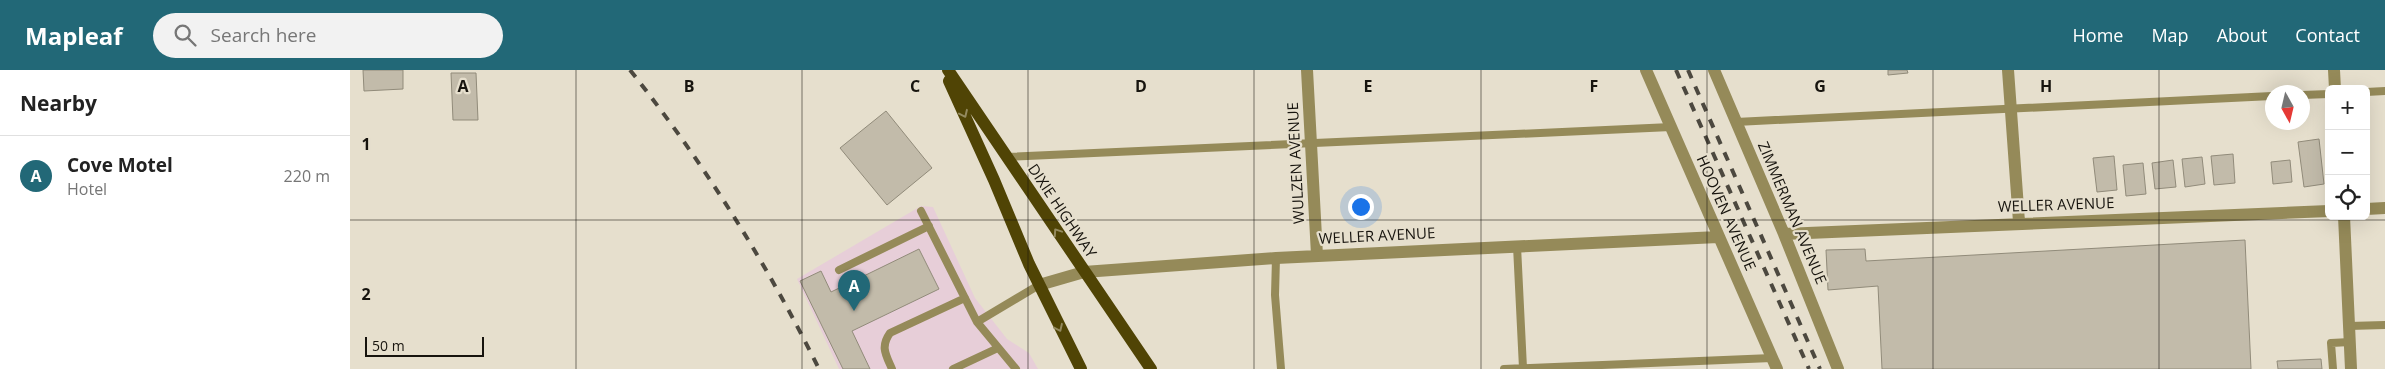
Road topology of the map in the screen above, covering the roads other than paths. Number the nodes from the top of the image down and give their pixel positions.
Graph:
1 (944, 70) edge
2 (948, 70) edge
3 (1308, 70) edge
4 (1646, 70) edge
5 (1714, 70) edge
6 (2008, 70) edge
7 (2334, 70) edge
8 (2335, 85) edge
9 (2385, 91) edge
10 (2370, 92) edge
11 (2325, 94) edge
12 (2310, 95) edge
13 (2265, 96) edge
14 (2011, 109) junction
15 (1736, 122) junction
16 (1671, 127) junction
17 (1311, 142) junction
18 (1007, 158) junction
19 (2385, 208) edge
20 (2370, 209) edge
21 (921, 211) dead end
22 (2325, 211) edge
23 (2344, 220) edge
24 (2019, 222) junction
25 (929, 226) junction
26 (1784, 234) junction
27 (1718, 237) junction
28 (1517, 246) junction
29 (1317, 255) junction
30 (1276, 258) junction
31 (839, 270) dead end
32 (1084, 272) junction
33 (1039, 285) junction
34 (965, 298) junction
35 (977, 322) junction
36 (2385, 325) edge
37 (2349, 326) junction
38 (2350, 342) junction
39 (998, 348) junction
40 (1775, 364) edge
41 (1523, 368) edge
42 (1533, 368) edge
43 (892, 369) edge
44 (953, 369) edge
45 (1016, 369) edge
46 (1082, 369) edge
47 (1151, 369) edge
48 (1281, 369) edge
49 (1504, 369) edge
50 (1508, 369) edge
51 (1838, 369) edge
52 (2333, 369) edge
53 (2351, 369) edge

1 -> 33 main road
2 - 18 main road, DIXIE HIGHWAY
3 - 17 street, WULZEN AVENUE
4 - 16 street, HOOVEN AVENUE
5 - 15 street, ZIMMERMAN AVENUE
6 - 14 street
7 - 8 street
9 - 10 lane
11 - 12 lane
13 - 14 lane
14 - 15 lane
14 - 24 street
15 - 26 street, ZIMMERMAN AVENUE
16 - 17 lane
16 - 27 street, HOOVEN AVENUE
17 - 18 lane
17 - 29 street, WULZEN AVENUE
32 -> 18 main road, DIXIE HIGHWAY
19 - 20 street
21 - 25 lane
22 - 24 street, WELLER AVENUE
23 - 37 street
24 - 26 street, WELLER AVENUE
25 - 31 lane
25 - 34 lane
26 - 51 street, ZIMMERMAN AVENUE
27 - 28 street, WELLER AVENUE
27 - 40 street, HOOVEN AVENUE
28 - 29 street, WELLER AVENUE
28 - 41 lane
29 - 30 street, WELLER AVENUE
30 - 32 street, WELLER AVENUE
30 - 48 lane
32 - 33 street, WELLER AVENUE
32 - 47 main road, DIXIE HIGHWAY
33 - 35 lane
33 -> 46 main road
34 - 35 lane
34 - 43 lane
35 - 39 lane
36 - 37 lane
37 - 38 street
38 - 52 lane
38 - 53 street
39 - 44 lane
39 - 45 lane
40 - 42 lane
41 - 42 lane
41 - 50 lane
49 - 50 lane

